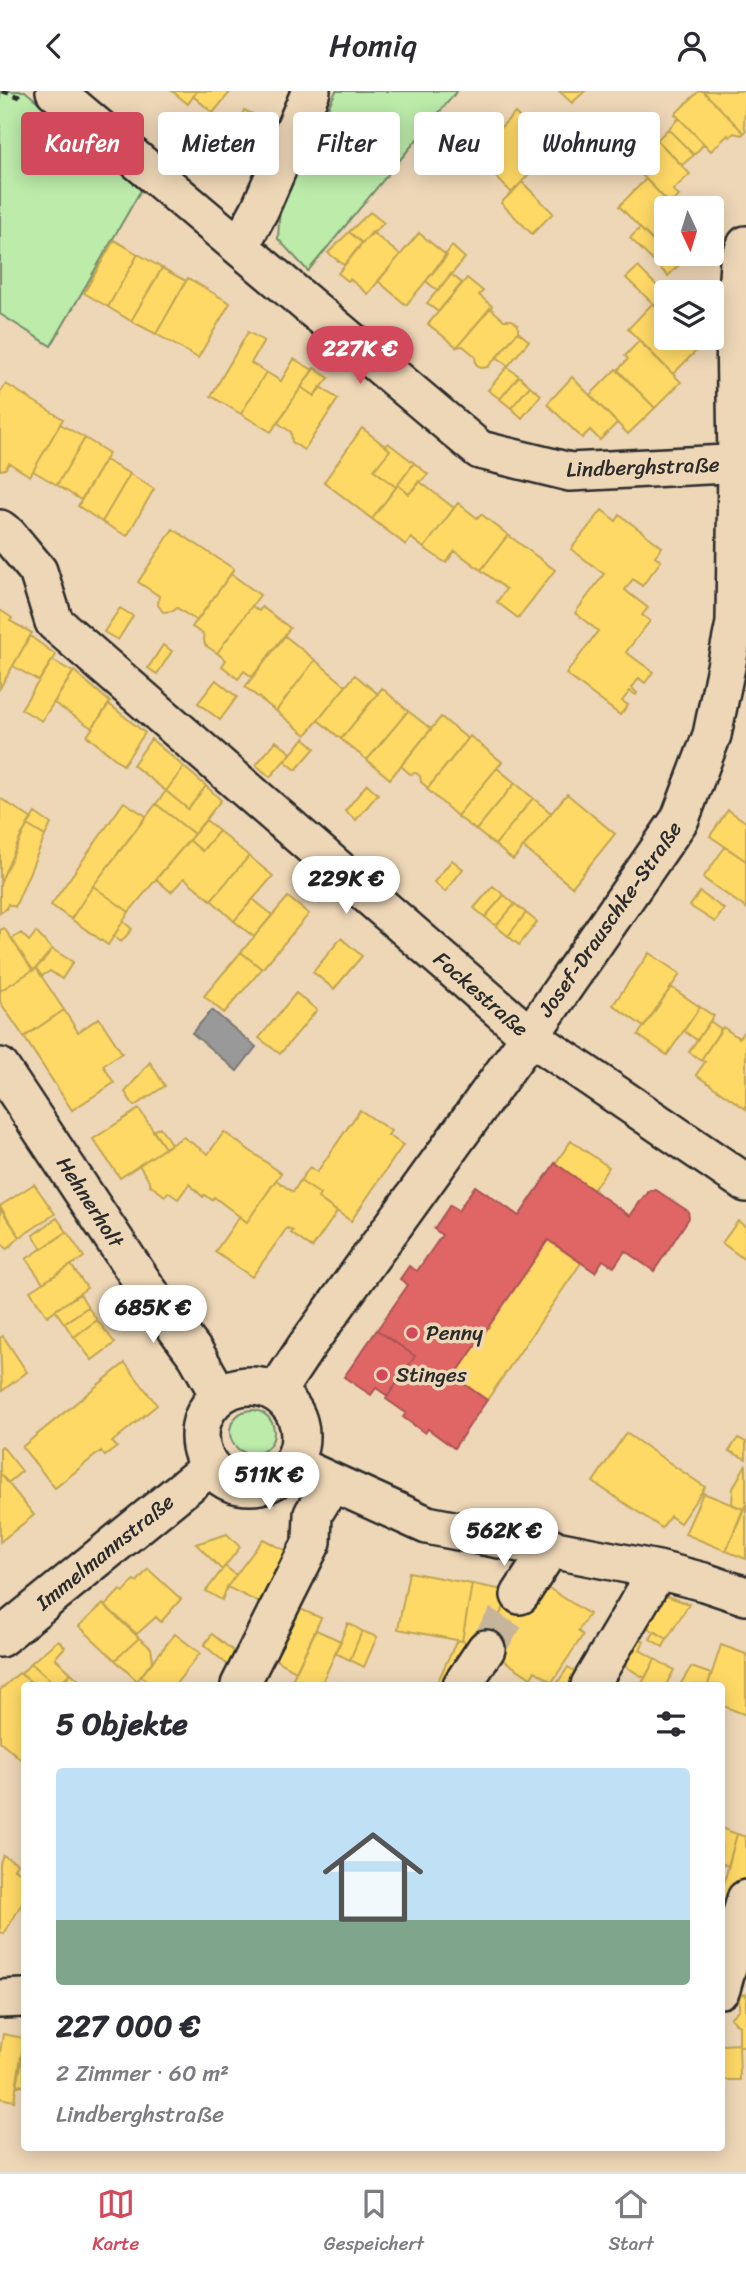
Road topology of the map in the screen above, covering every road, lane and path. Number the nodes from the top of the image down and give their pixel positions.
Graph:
1 (55, 91) edge
2 (311, 91) edge
3 (746, 245) edge
4 (240, 246) junction
5 (742, 463) edge
6 (0, 529) edge
7 (530, 1036) junction
8 (3, 1077) edge
9 (746, 1183) edge
10 (276, 1392) junction
11 (219, 1395) junction
12 (292, 1464) junction
13 (210, 1467) junction
14 (332, 1483) junction
15 (551, 1547) junction
16 (658, 1570) junction
17 (520, 1595) tunnel mouth
18 (746, 1596) edge
19 (0, 1638) edge
20 (486, 1649) tunnel mouth
21 (242, 1682) edge
22 (464, 1682) edge
23 (592, 1682) edge
24 (746, 1899) edge
25 (725, 1975) edge
26 (21, 1998) edge
27 (0, 1999) edge

1 - 4 street, Lindberghstraße
2 - 4 street
3 - 5 street, Josef-Drauschke-Straße
4 - 5 street, Lindberghstraße
5 - 7 street, Josef-Drauschke-Straße
6 - 7 street, Fockestraße
7 - 9 street, Fockestraße
7 - 10 street, Josef-Drauschke-Straße
8 - 11 street, Hehnerholt
10 - 11 street
10 - 12 street
11 - 13 street
12 - 13 street
12 - 14 street
13 - 19 street, Immelmannstraße
14 - 15 street
14 - 21 street
15 - 16 street
15 - 17 street
16 - 18 street
16 - 23 street
20 - 22 street
24 - 25 street
26 - 27 street

